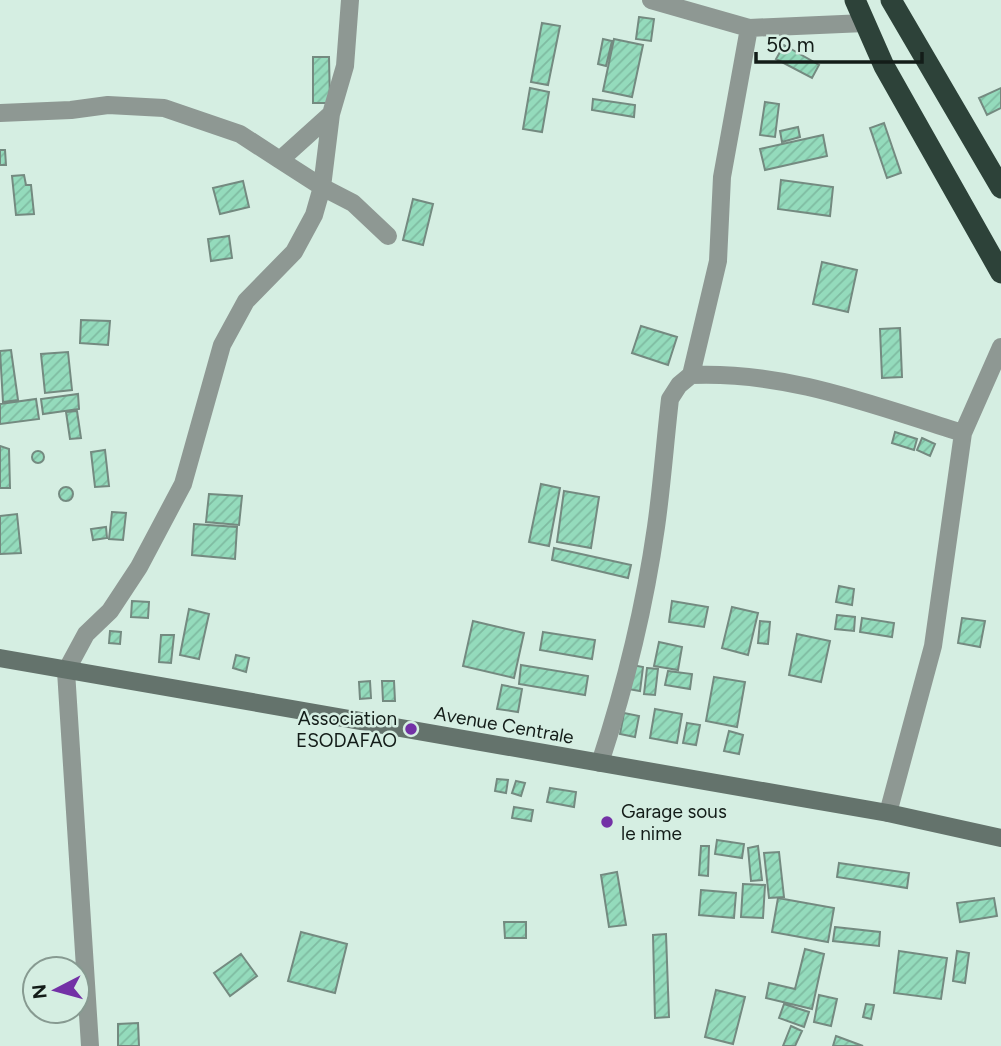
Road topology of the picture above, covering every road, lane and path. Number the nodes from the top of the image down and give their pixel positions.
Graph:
1 (350, 0) edge
2 (651, 0) edge
3 (891, 0) edge
4 (863, 8) edge
5 (749, 28) junction
6 (0, 113) edge
7 (331, 114) junction
8 (281, 160) junction
9 (322, 187) junction
10 (1001, 188) edge
11 (388, 236) dead end
12 (1001, 273) edge
13 (1001, 347) edge
14 (691, 375) junction
15 (963, 433) junction
16 (0, 658) edge
17 (66, 671) junction
18 (600, 763) junction
19 (888, 813) junction
20 (1001, 838) edge
21 (90, 1046) edge

1 - 7 street
2 - 5 street
3 - 10 highway
4 - 5 street
4 - 12 highway
5 - 14 street
6 - 8 street
7 - 8 street
7 - 9 street
8 - 9 street
9 - 11 street
9 - 17 street
13 - 15 street
14 - 15 street
14 - 18 street
15 - 19 street
16 - 17 main road, Avenue Centrale
17 - 18 main road, Avenue Centrale
17 - 21 street
18 - 19 main road, Avenue Centrale
19 - 20 main road, Avenue Centrale

